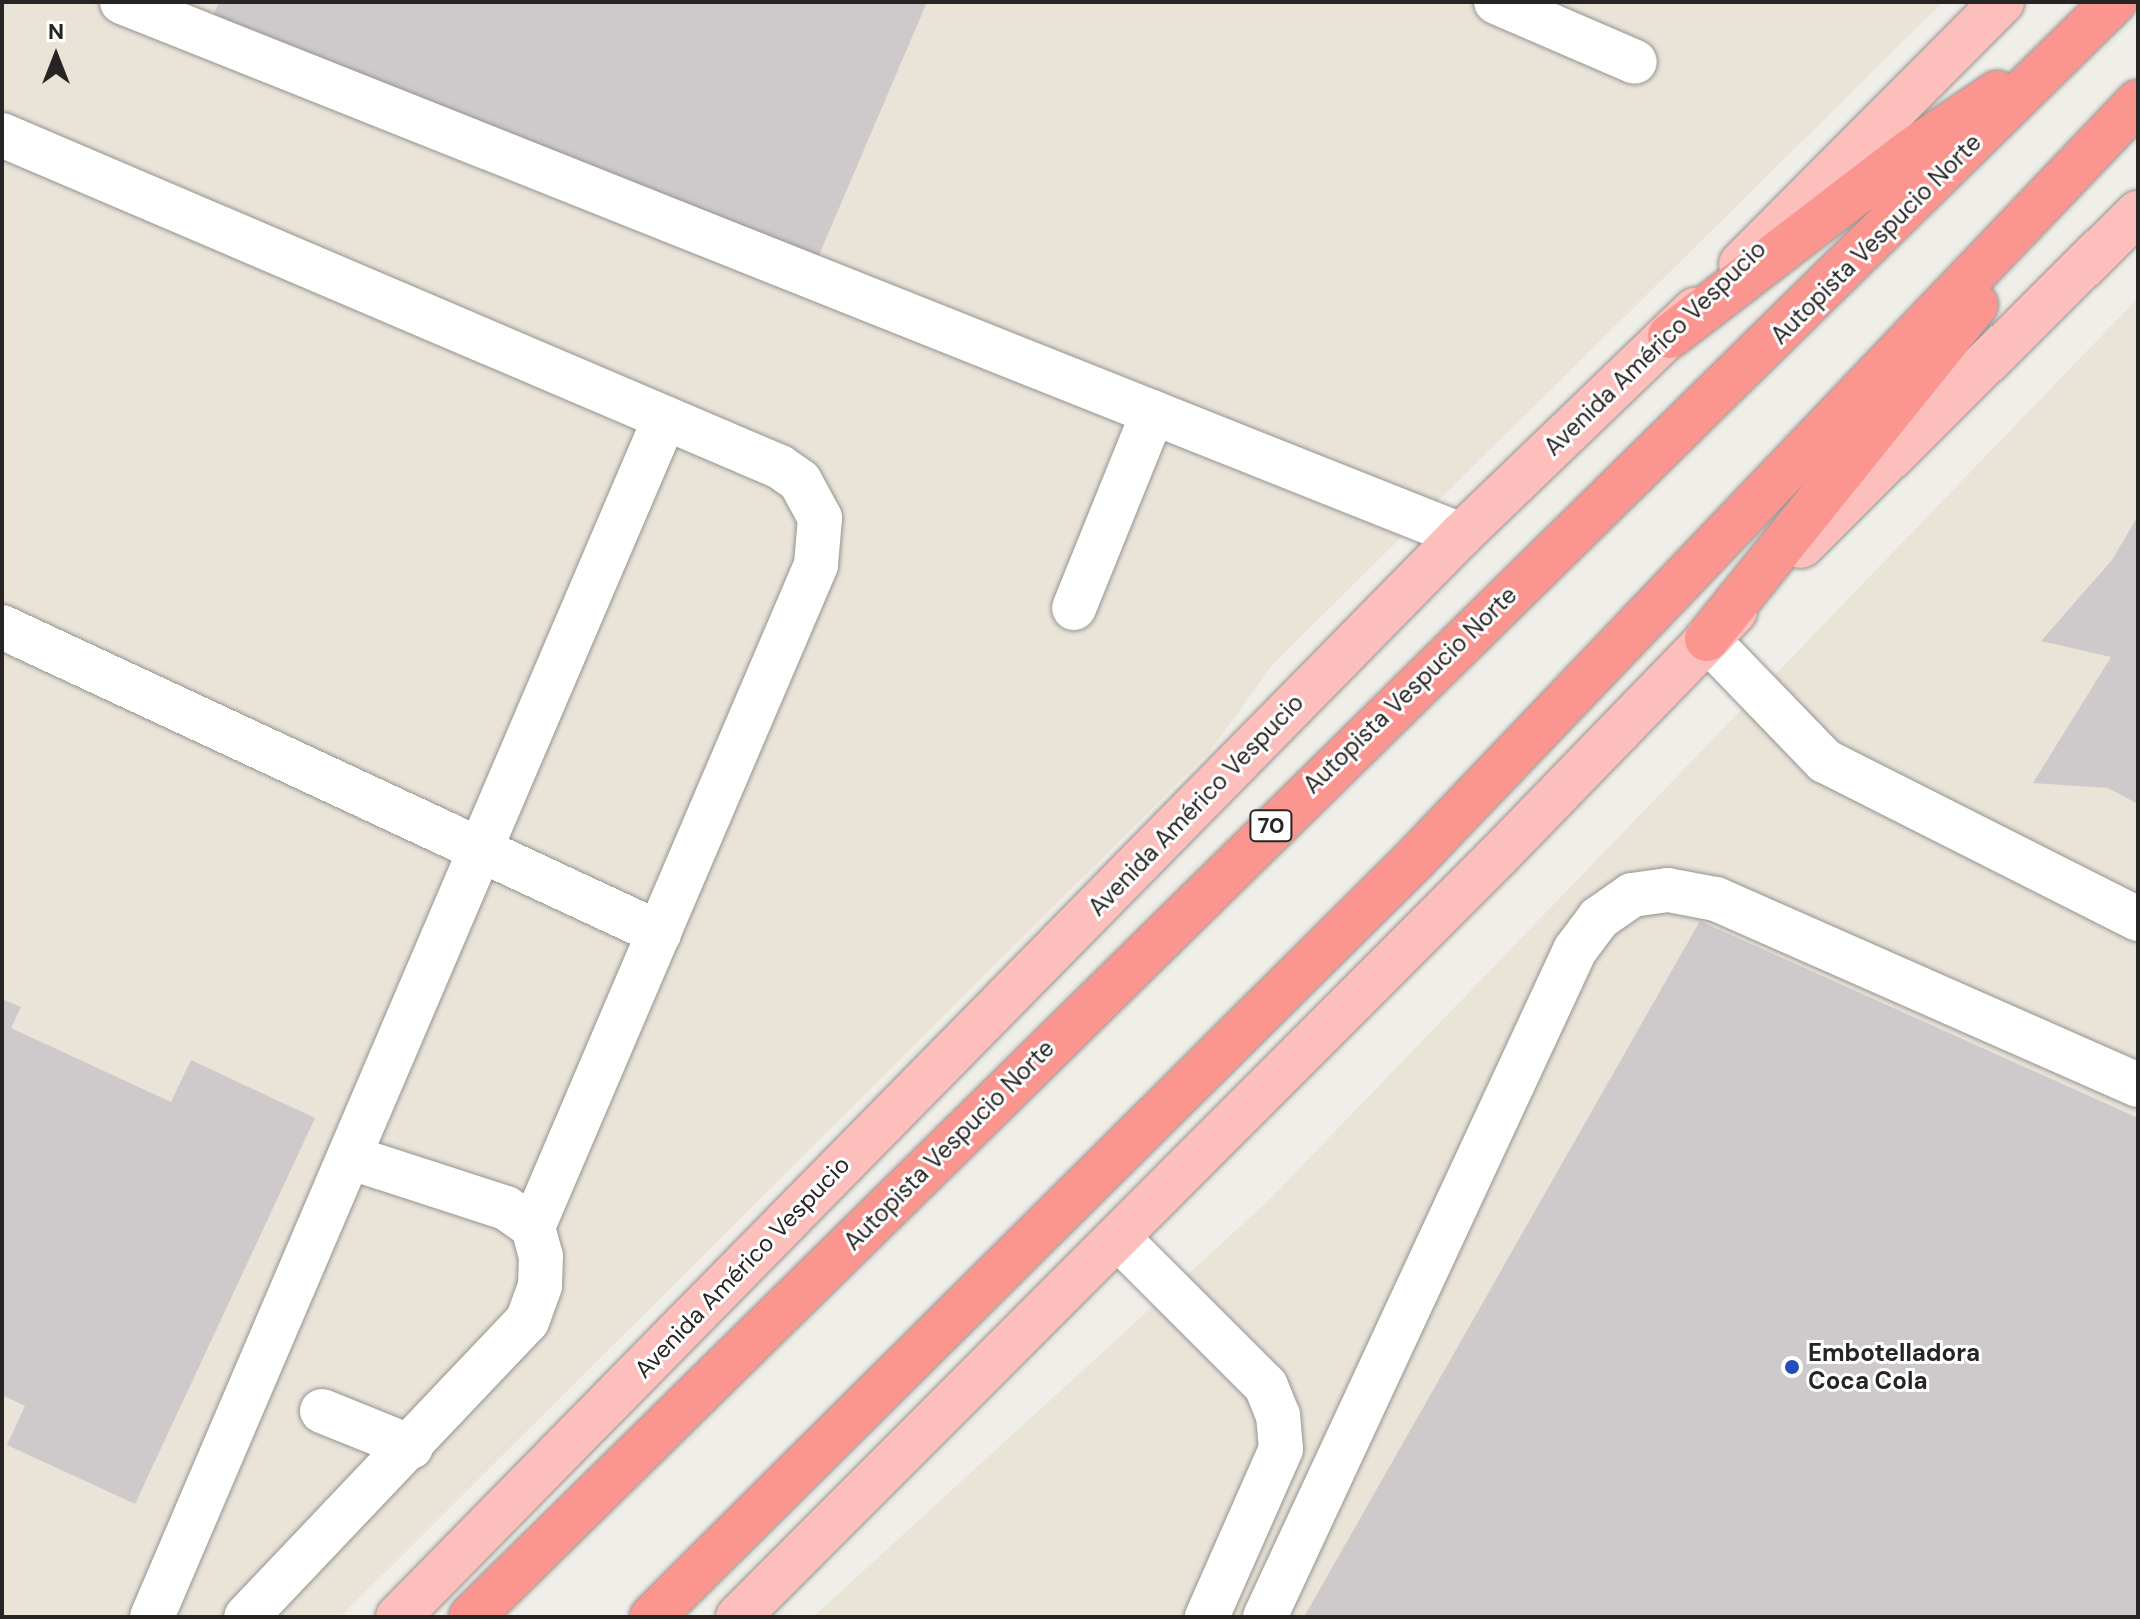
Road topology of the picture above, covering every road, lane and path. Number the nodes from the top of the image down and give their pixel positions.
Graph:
1 (122, 2) edge
2 (1496, 2) edge
3 (2002, 2) edge
4 (2114, 2) edge
5 (2076, 40) junction
6 (1635, 62) dead end
7 (2138, 103) edge
8 (2, 135) edge
9 (2138, 213) edge
10 (1670, 336) junction
11 (1153, 412) junction
12 (665, 418) junction
13 (1461, 535) junction
14 (1074, 608) dead end
15 (2, 627) edge
16 (1707, 639) junction
17 (480, 851) junction
18 (2138, 919) edge
19 (659, 933) junction
20 (2138, 1085) edge
21 (349, 1157) junction
22 (533, 1227) junction
23 (1118, 1238) junction
24 (322, 1411) dead end
25 (411, 1447) junction
26 (152, 1617) edge
27 (246, 1617) edge
28 (398, 1617) edge
29 (471, 1617) edge
30 (652, 1617) edge
31 (738, 1617) edge
32 (1207, 1617) edge
33 (1265, 1617) edge

1 - 11 lane
2 - 6 lane
3 - 10 main road, Avenida Américo Vespucio
4 - 5 highway, Autopista Vespucio Norte / 70
5 - 10 highway
5 - 29 highway, Autopista Vespucio Norte / 70
7 - 16 highway
7 - 30 highway
8 - 12 lane
9 - 16 main road
10 - 13 main road, Avenida Américo Vespucio
11 - 13 lane
11 - 14 lane
12 - 17 lane
12 - 19 lane
13 - 28 main road, Avenida Américo Vespucio
15 - 17 lane
16 - 18 lane
16 - 23 main road
17 - 19 lane
17 - 21 lane
19 - 22 lane
20 - 33 lane
21 - 22 lane
21 - 26 lane
22 - 25 lane
23 - 31 main road
23 - 32 lane
24 - 25 lane
25 - 27 lane

